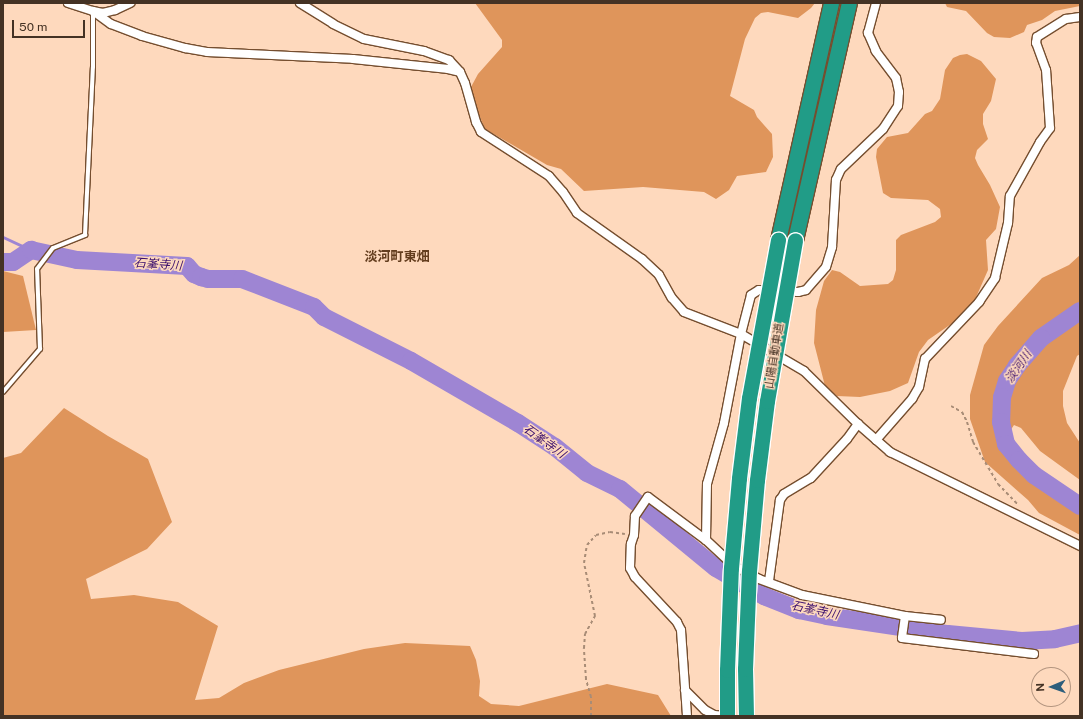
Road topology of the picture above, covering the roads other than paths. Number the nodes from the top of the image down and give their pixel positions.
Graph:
1 (68, 3) edge
2 (130, 3) edge
3 (300, 3) edge
4 (831, 3) edge
5 (849, 3) edge
6 (876, 3) edge
7 (77, 5) edge
8 (92, 12) junction
9 (1080, 17) edge
10 (460, 72) junction
11 (741, 334) junction
12 (3, 392) edge
13 (858, 424) junction
14 (876, 440) junction
15 (706, 540) junction
16 (1080, 546) edge
17 (769, 581) junction
18 (905, 616) junction
19 (941, 620) dead end
20 (1034, 654) dead end
21 (685, 690) junction
22 (687, 716) edge
23 (727, 716) edge
24 (746, 716) edge

1 - 7 street
2 - 8 street
3 - 10 street
4 - 23 highway, 山陽自動車道, bridge
5 - 24 highway, 山陽自動車道, bridge
6 - 11 street
7 - 8 street
8 - 10 street
8 - 12 lane
9 - 14 street
10 - 11 street
11 - 13 street
11 - 15 street
13 - 14 street
13 - 17 street
14 - 16 street
15 - 17 street
15 - 21 street
17 - 18 street
18 - 19 street
18 - 20 street
21 - 22 street
21 - 23 street

